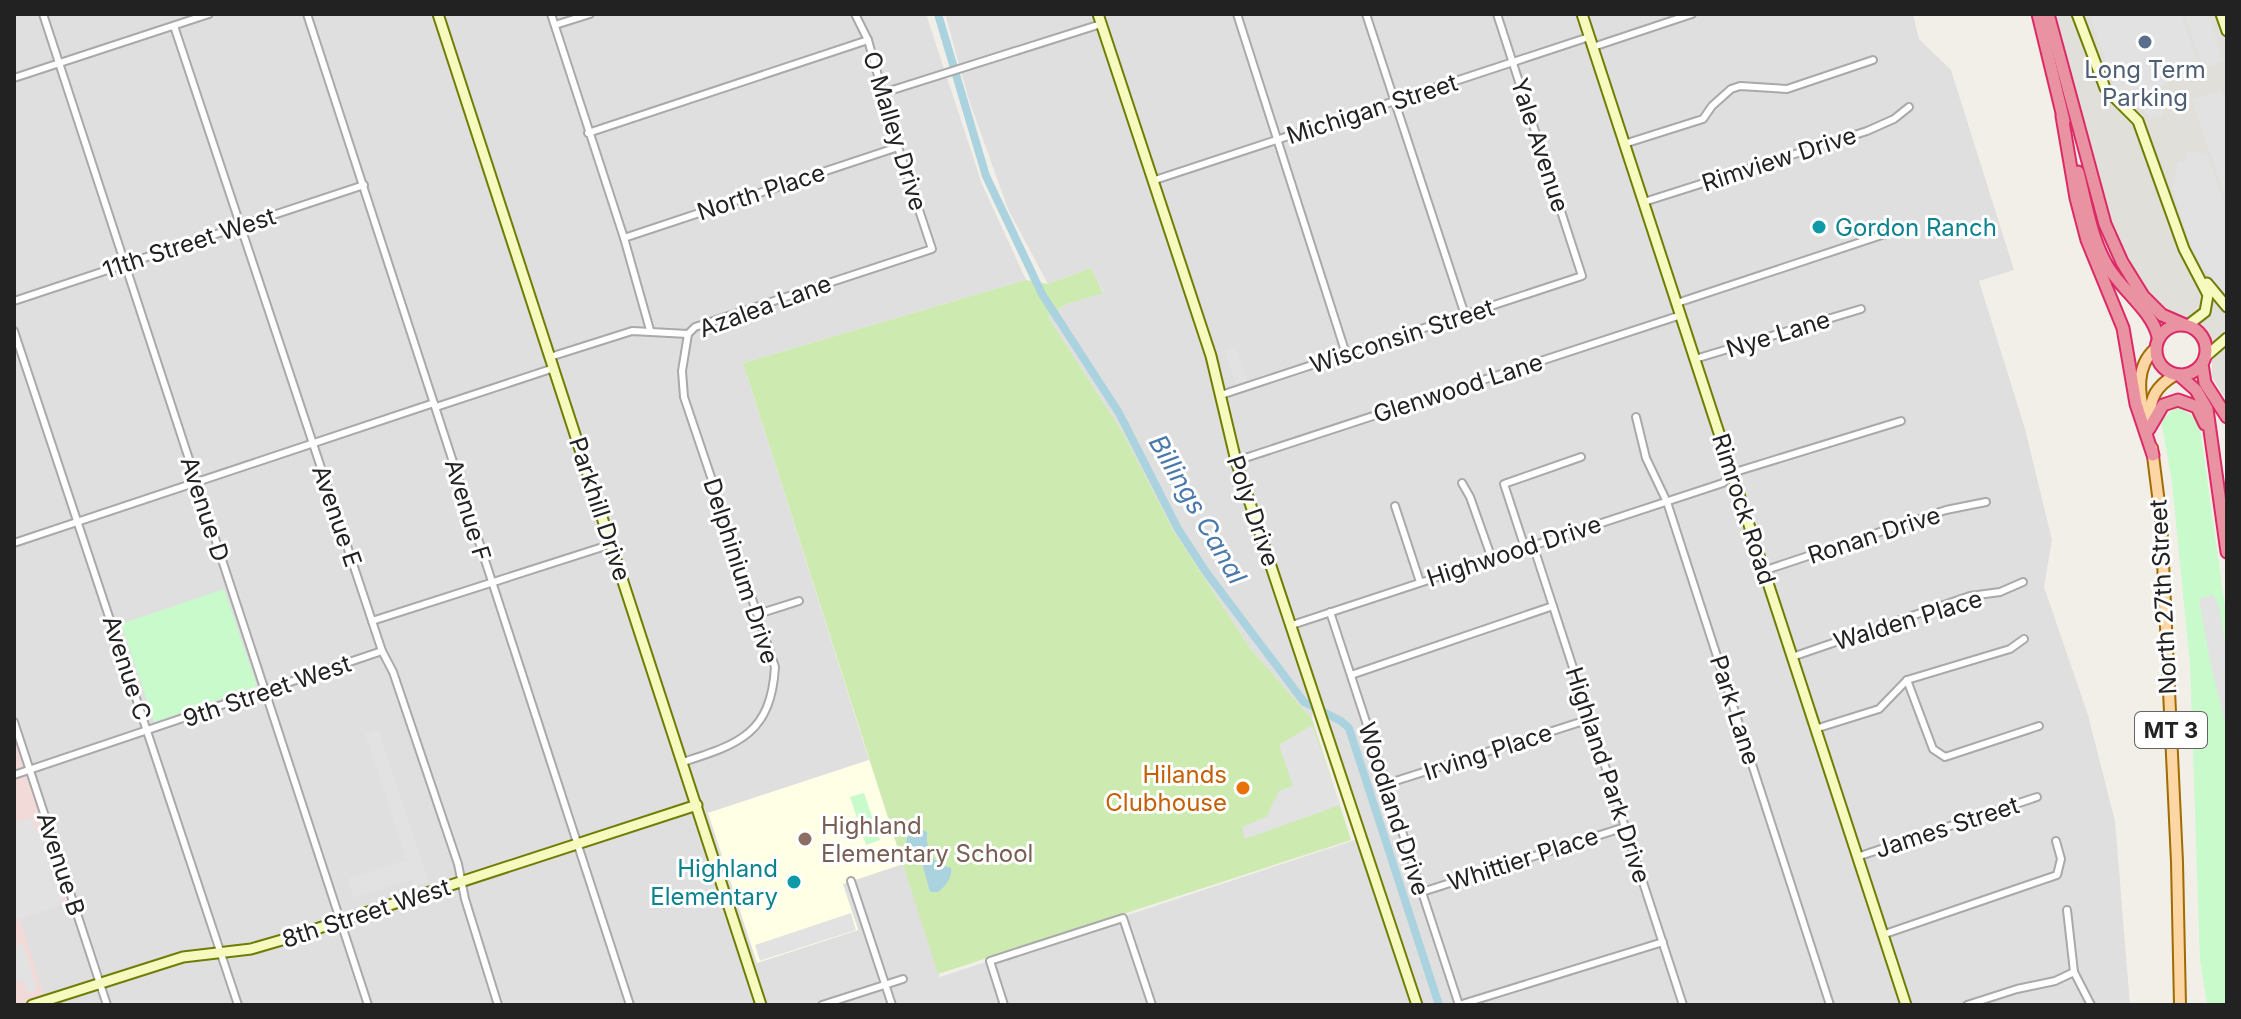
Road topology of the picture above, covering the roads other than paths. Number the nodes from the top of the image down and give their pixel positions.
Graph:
1 (43, 14) edge
2 (177, 14) edge
3 (209, 14) edge
4 (307, 14) edge
5 (438, 14) edge
6 (551, 14) edge
7 (590, 14) edge
8 (855, 14) edge
9 (1237, 14) edge
10 (1366, 14) edge
11 (1497, 14) edge
12 (1582, 14) edge
13 (1692, 14) edge
14 (2038, 14) edge
15 (2048, 14) edge
16 (2077, 14) edge
17 (2221, 14) edge
18 (1100, 19) edge
19 (177, 25) junction
20 (555, 25) junction
21 (2227, 31) edge
22 (868, 40) junction
23 (1591, 42) junction
24 (1873, 60) dead end
25 (59, 63) junction
26 (1513, 63) junction
27 (14, 78) edge
28 (883, 93) junction
29 (1396, 101) junction
30 (1909, 107) dead end
31 (2062, 116) junction
32 (588, 133) junction
33 (1279, 140) junction
34 (1624, 144) junction
35 (898, 147) junction
36 (1155, 180) junction
37 (364, 185) junction
38 (1644, 202) junction
39 (242, 225) junction
40 (1906, 227) dead end
41 (624, 238) junction
42 (932, 249) joint
43 (124, 265) junction
44 (2196, 271) junction
45 (1582, 276) joint
46 (14, 301) edge
47 (1677, 303) junction
48 (2227, 307) edge
49 (1861, 309) dead end
50 (1465, 315) junction
51 (1681, 315) junction
52 (2186, 325) junction
53 (650, 330) junction
54 (14, 331) edge
55 (688, 334) junction
56 (2227, 338) edge
57 (2157, 343) junction
58 (1346, 354) junction
59 (550, 357) junction
60 (1695, 359) junction
61 (2203, 360) junction
62 (554, 368) junction
63 (2177, 375) junction
64 (1221, 395) junction
65 (435, 405) junction
66 (1636, 417) dead end
67 (2227, 417) edge
68 (1901, 421) dead end
69 (2149, 429) junction
70 (2211, 442) junction
71 (312, 444) junction
72 (2153, 455) junction
73 (1581, 457) dead end
74 (1236, 461) junction
75 (1732, 473) junction
76 (197, 482) junction
77 (1462, 483) dead end
78 (1667, 502) junction
79 (1986, 502) dead end
80 (1395, 506) dead end
81 (78, 522) junction
82 (14, 543) edge
83 (612, 544) junction
84 (1533, 545) junction
85 (1525, 548) junction
86 (2227, 552) edge
87 (1492, 559) junction
88 (1763, 571) junction
89 (491, 582) junction
90 (1420, 582) junction
91 (2023, 582) dead end
92 (799, 601) dead end
93 (1553, 606) junction
94 (1330, 612) junction
95 (758, 614) junction
96 (372, 621) junction
97 (1292, 625) junction
98 (2024, 639) dead end
99 (382, 651) junction
100 (1792, 657) junction
101 (1351, 675) junction
102 (1907, 680) junction
103 (265, 691) junction
104 (1590, 719) junction
105 (14, 722) edge
106 (2039, 726) dead end
107 (1815, 729) junction
108 (148, 732) junction
109 (683, 762) junction
110 (30, 770) junction
111 (14, 775) edge
112 (1386, 784) junction
113 (2037, 797) dead end
114 (697, 805) junction
115 (1625, 827) junction
116 (2056, 841) dead end
117 (576, 844) junction
118 (1857, 857) junction
119 (851, 881) dead end
120 (461, 882) junction
121 (1422, 892) junction
122 (2067, 910) dead end
123 (340, 922) junction
124 (1882, 935) junction
125 (1663, 942) junction
126 (221, 953) junction
127 (2074, 972) junction
128 (903, 979) dead end
129 (100, 983) junction
130 (885, 984) junction
131 (32, 1005) edge
132 (107, 1005) edge
133 (238, 1005) edge
134 (368, 1005) edge
135 (498, 1005) edge
136 (630, 1005) edge
137 (761, 1005) edge
138 (822, 1005) edge
139 (892, 1005) edge
140 (1004, 1005) edge
141 (1152, 1005) edge
142 (1417, 1005) edge
143 (1459, 1005) edge
144 (1683, 1005) edge
145 (1830, 1005) edge
146 (1906, 1005) edge
147 (1967, 1005) edge
148 (2091, 1005) edge
149 (2180, 1005) edge

1 - 25 street, Avenue D
2 - 19 street, Avenue E
3 - 19 street
4 - 37 street, Avenue F
5 - 59 street, Parkhill Drive
6 - 20 street
7 - 20 street
8 - 22 street, O Malley Drive
9 - 33 street
10 - 29 street
11 - 26 street, Yale Avenue
12 - 23 street, Rimrock Road
13 - 23 street, Michigan Street
14 - 31 highway, MT 3
15 - 52 highway
16 - 44 street
17 - 21 street
18 - 28 street
18 - 36 street, Poly Drive
19 - 25 street
19 - 39 street, Avenue E
20 - 32 street
22 - 28 street, O Malley Drive
22 - 32 street
23 - 26 street, Michigan Street
23 - 34 street, Rimrock Road
24 - 34 street
25 - 27 street
25 - 43 street, Avenue D
26 - 29 street, Michigan Street
26 - 45 street, Yale Avenue
28 - 35 street, O Malley Drive
29 - 33 street, Michigan Street
29 - 50 street
30 - 38 street, Rimview Drive
31 - 57 highway
31 - 72 highway, MT 3
32 - 41 street
33 - 36 street, Michigan Street
33 - 58 street
34 - 38 street, Rimrock Road
35 - 41 street, North Place
35 - 42 street, O Malley Drive
36 - 64 street, Poly Drive
37 - 39 street, 11th Street West
37 - 65 street, Avenue F
38 - 47 street, Rimrock Road
39 - 43 street, 11th Street West
39 - 71 street, Avenue E
40 - 47 street
41 - 53 street
42 - 55 street, Azalea Lane
43 - 46 street, 11th Street West
43 - 76 street, Avenue D
44 - 48 street
44 - 52 street
45 - 50 street, Wisconsin Street
47 - 51 street, Rimrock Road
49 - 60 street, Nye Lane
50 - 58 street, Wisconsin Street
51 - 60 street, Rimrock Road
51 - 74 street, Glenwood Lane
52 - 57 highway
52 - 61 highway
53 - 55 street, Azalea Lane
53 - 59 street, Azalea Lane
54 - 81 street, Avenue C
55 - 95 street, Delphinium Drive
56 - 61 street
57 - 63 highway
57 - 69 main road, North 27th Street
58 - 64 street, Wisconsin Street
59 - 62 street, Parkhill Drive
60 - 75 street, Rimrock Road
61 - 63 highway
61 - 67 highway
62 - 65 street
62 - 83 street, Parkhill Drive
63 - 69 main road, North 27th Street
63 - 70 highway
64 - 74 street, Poly Drive
65 - 71 street
65 - 89 street, Avenue F
66 - 78 street, Park Lane
68 - 75 street, Highwood Drive
69 - 70 highway
69 - 72 main road, North 27th Street
70 - 86 highway
71 - 76 street
71 - 96 street, Avenue E
72 - 149 main road, North 27th Street / MT 3
73 - 85 street
74 - 97 street, Poly Drive
75 - 78 street, Highwood Drive
75 - 88 street, Rimrock Road
76 - 81 street
76 - 103 street, Avenue D
77 - 87 street
78 - 84 street, Highwood Drive
78 - 145 street, Park Lane
79 - 88 street, Ronan Drive
80 - 90 street
81 - 82 street
81 - 108 street, Avenue C
83 - 89 street
83 - 109 street, Parkhill Drive
84 - 85 street, Highwood Drive
84 - 93 street, Highland Park Drive
85 - 87 street, Highwood Drive
87 - 90 street, Highwood Drive
88 - 100 street, Rimrock Road
89 - 96 street
89 - 117 street, Avenue F
90 - 94 street, Highwood Drive
91 - 100 street, Walden Place
92 - 95 street
93 - 101 street
93 - 104 street, Highland Park Drive
94 - 97 street, Highwood Drive
94 - 101 street, Woodland Drive
95 - 109 street, Delphinium Drive
96 - 99 street, Avenue E
97 - 142 street, Poly Drive
98 - 102 street
99 - 103 street, 9th Street West
99 - 120 street, Avenue E
100 - 107 street, Rimrock Road
101 - 112 street, Woodland Drive
102 - 106 street
102 - 107 street
103 - 108 street, 9th Street West
103 - 123 street, Avenue D
104 - 112 street, Irving Place
104 - 115 street, Highland Park Drive
105 - 110 street, Avenue B
107 - 118 street, Rimrock Road
108 - 110 street, 9th Street West
108 - 126 street, Avenue C
109 - 114 street, Parkhill Drive
110 - 111 street, 9th Street West
110 - 129 street, Avenue B
112 - 121 street, Woodland Drive
113 - 118 street, James Street
114 - 117 street, 8th Street West
114 - 137 street, Parkhill Drive
115 - 121 street, Whittier Place
115 - 125 street, Highland Park Drive
116 - 124 street
117 - 120 street, 8th Street West
117 - 136 street, Avenue F
118 - 124 street, Rimrock Road
119 - 130 street
120 - 123 street, 8th Street West
120 - 135 street, Avenue E
121 - 143 street, Woodland Drive
122 - 127 street
123 - 126 street, 8th Street West
123 - 134 street, Avenue D
124 - 146 street, Rimrock Road
125 - 143 street
125 - 144 street, Highland Park Drive
126 - 129 street, 8th Street West
126 - 133 street, Avenue C
127 - 147 street
127 - 148 street
128 - 130 street
129 - 131 street, 8th Street West
129 - 132 street, Avenue B
130 - 138 street
130 - 139 street
140 - 141 street

